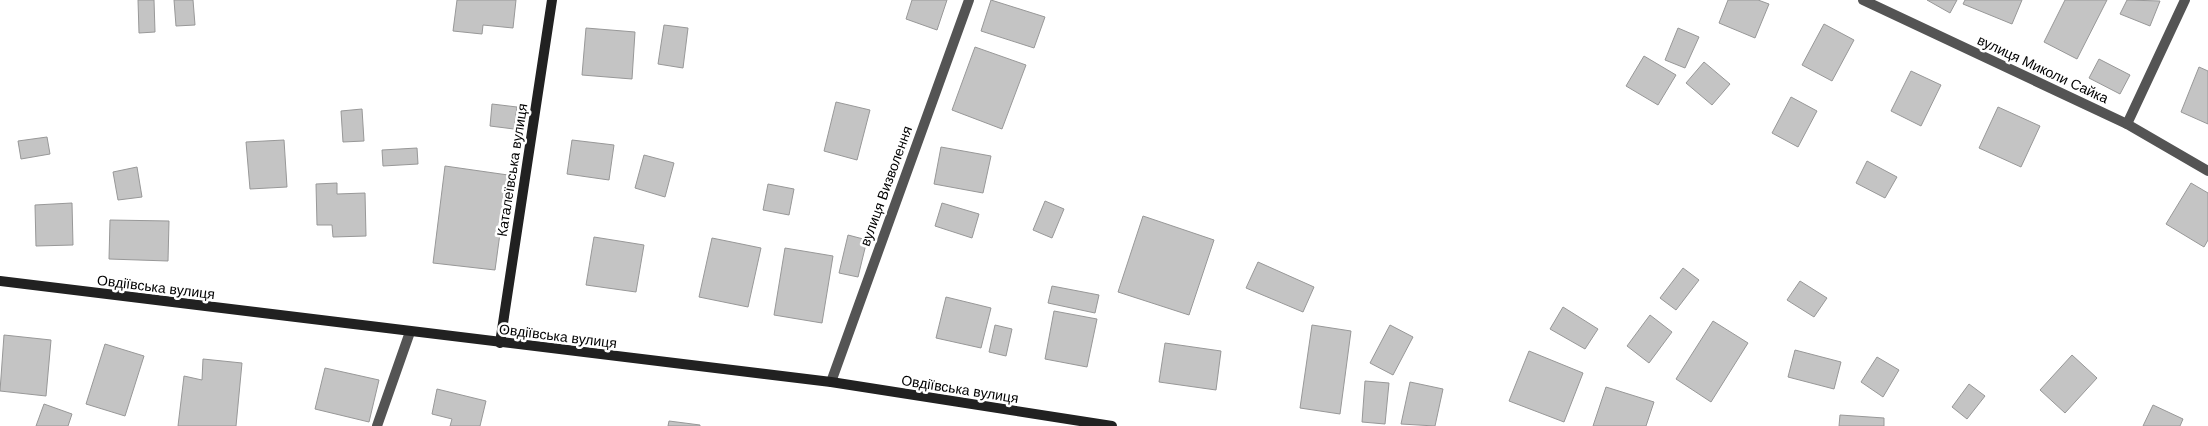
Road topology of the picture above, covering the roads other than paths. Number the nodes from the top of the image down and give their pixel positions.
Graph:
1 (552, 0) edge
2 (969, 0) edge
3 (1863, 0) edge
4 (2185, 0) edge
5 (2127, 124) junction
6 (2208, 171) edge
7 (0, 281) edge
8 (410, 332) junction
9 (500, 343) junction
10 (831, 382) junction
11 (377, 426) edge
12 (1112, 426) edge

1 - 9 main road, Каталеївська вулиця
2 - 10 street, вулиця Визволення
3 - 5 street, вулиця Миколи Сайка
4 - 5 street
5 - 6 street, вулиця Миколи Сайка
7 - 8 main road, Овдіївська вулиця
8 - 9 main road, Овдіївська вулиця
8 - 11 street
9 - 10 main road, Овдіївська вулиця
10 - 12 main road, Овдіївська вулиця

